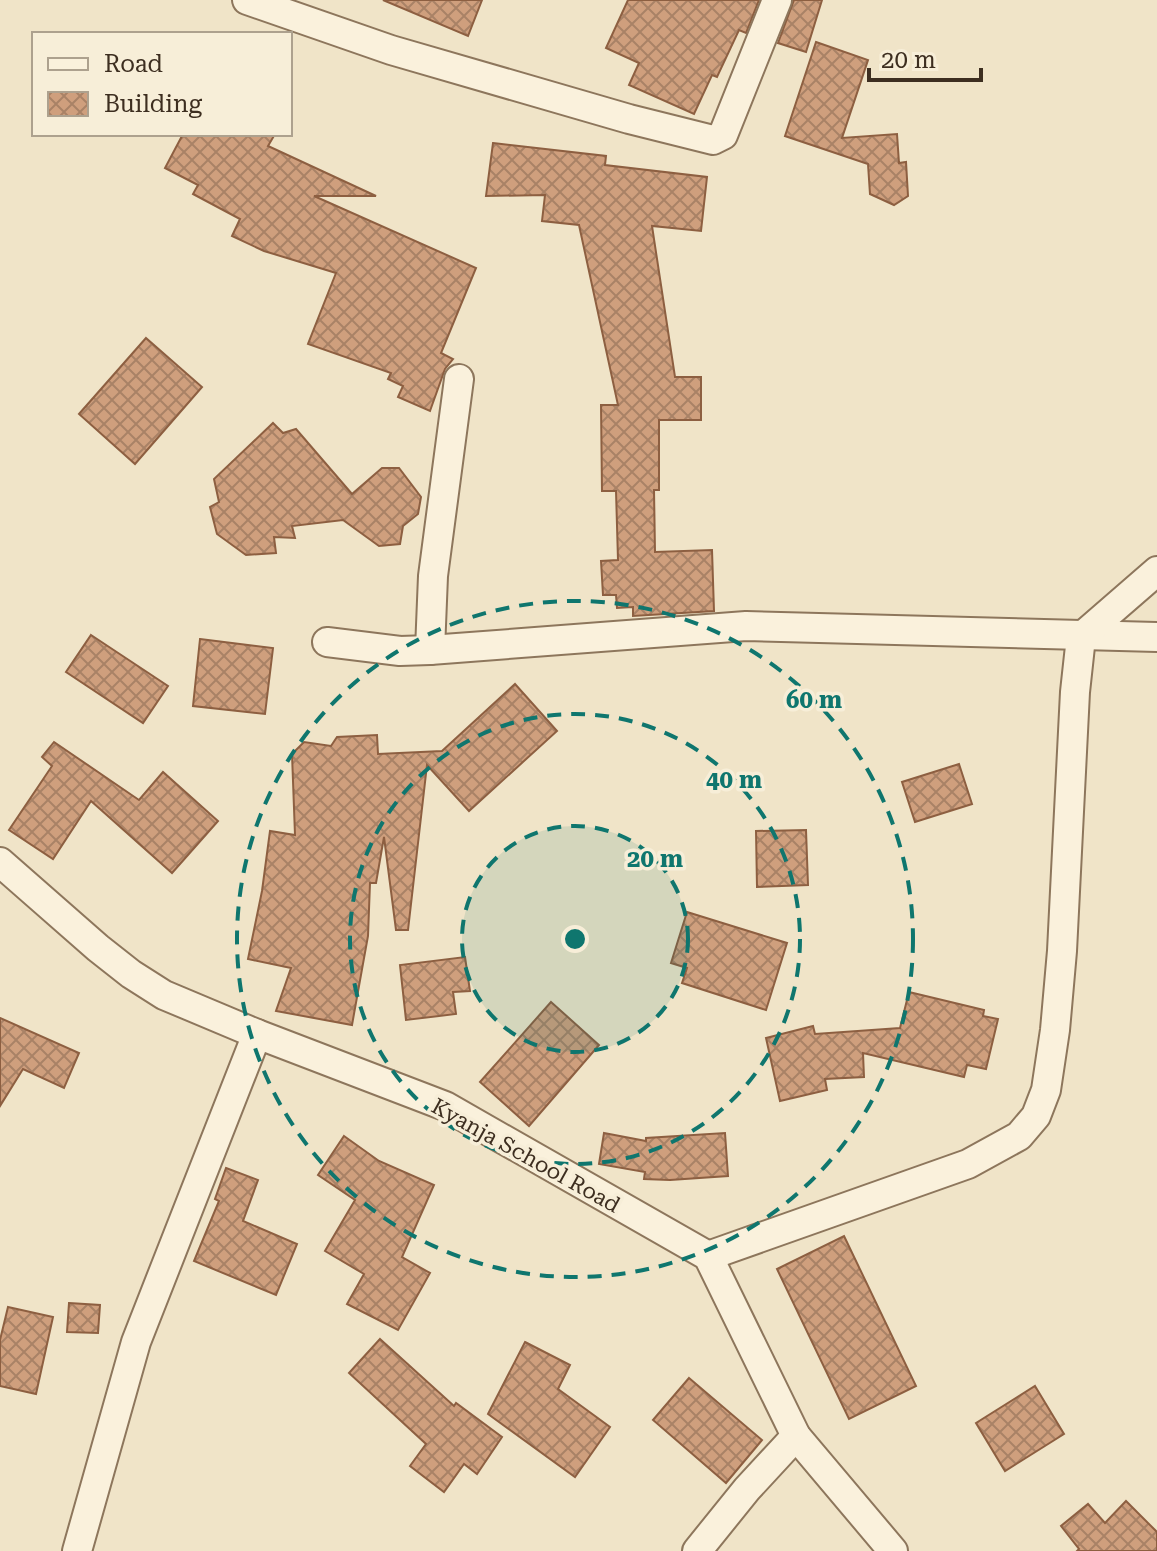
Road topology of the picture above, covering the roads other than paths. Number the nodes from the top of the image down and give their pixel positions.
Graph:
1 (247, 0) edge
2 (777, 0) edge
3 (459, 379) dead end
4 (1157, 571) edge
5 (1081, 637) junction
6 (1157, 637) edge
7 (327, 642) dead end
8 (430, 650) junction
9 (0, 862) edge
10 (257, 1034) junction
11 (708, 1256) junction
12 (796, 1436) junction
13 (77, 1551) edge
14 (697, 1551) edge
15 (893, 1551) edge

1 - 2 street
3 - 8 street
4 - 5 street
5 - 6 street
5 - 8 street
5 - 11 street
7 - 8 street
9 - 10 street, Kyanja School Road
10 - 11 street, Kyanja School Road
10 - 13 street
11 - 12 street
12 - 14 street
12 - 15 street

